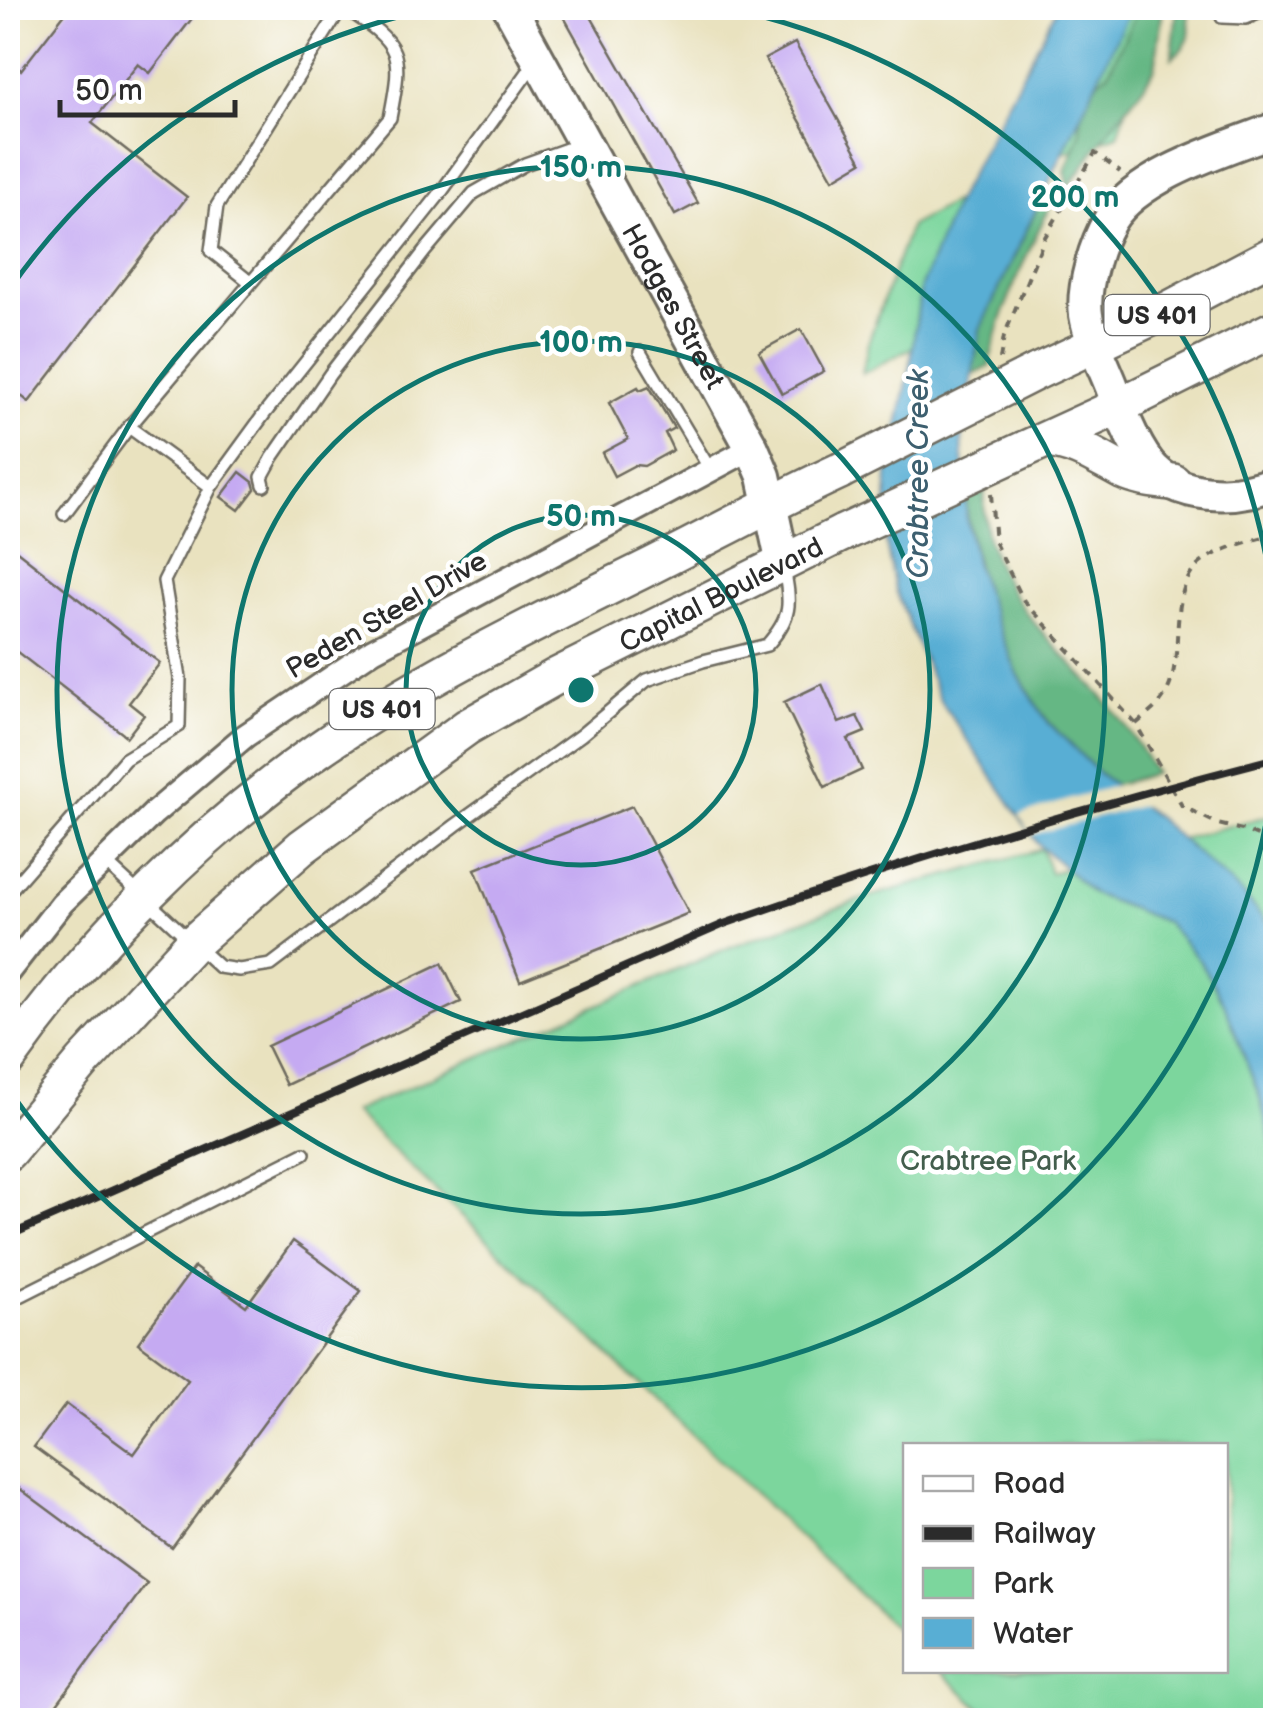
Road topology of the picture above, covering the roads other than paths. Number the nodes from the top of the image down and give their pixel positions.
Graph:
1 (343, 8) edge
2 (510, 8) edge
3 (1220, 8) edge
4 (1270, 8) edge
5 (538, 58) junction
6 (1276, 129) edge
7 (585, 142) junction
8 (1276, 253) edge
9 (250, 282) junction
10 (1276, 328) edge
11 (640, 352) dead end
12 (1101, 358) junction
13 (1119, 406) junction
14 (128, 427) junction
15 (1036, 445) junction
16 (752, 448) junction
17 (711, 470) junction
18 (1173, 482) junction
19 (1276, 482) edge
20 (264, 485) dead end
21 (211, 486) junction
22 (771, 506) junction
23 (64, 514) dead end
24 (783, 564) junction
25 (104, 861) junction
26 (8, 893) edge
27 (145, 899) junction
28 (193, 943) junction
29 (8, 972) edge
30 (8, 1059) edge
31 (8, 1152) edge
32 (304, 1153) dead end
33 (8, 1302) edge

1 - 9 lane
1 - 9 lane
2 - 5 street, Hodges Street
3 - 4 lane
5 - 7 street, Hodges Street
5 - 21 lane
6 - 12 street
7 - 16 street, Hodges Street
7 - 20 lane
8 - 12 main road, Capital Boulevard / US 401
9 - 14 lane
10 - 13 main road, Capital Boulevard / US 401
11 - 17 lane
12 - 13 street
12 - 22 main road, Capital Boulevard / US 401, bridge
13 - 15 main road, Capital Boulevard / US 401
13 - 18 street
14 - 21 lane
14 - 23 lane
15 - 18 main road
15 - 24 main road, Capital Boulevard / US 401, bridge
16 - 17 street, Peden Steel Drive
16 - 22 street, Hodges Street
17 - 25 street, Peden Steel Drive
18 - 19 street
21 - 26 lane
22 - 24 street, Hodges Street
22 - 27 main road, Capital Boulevard / US 401
24 - 28 main road, Capital Boulevard / US 401
24 - 28 lane
25 - 27 lane
25 - 29 street, Peden Steel Drive
27 - 28 lane
27 - 30 main road, Capital Boulevard / US 401
28 - 31 main road, Capital Boulevard / US 401
32 - 33 lane

